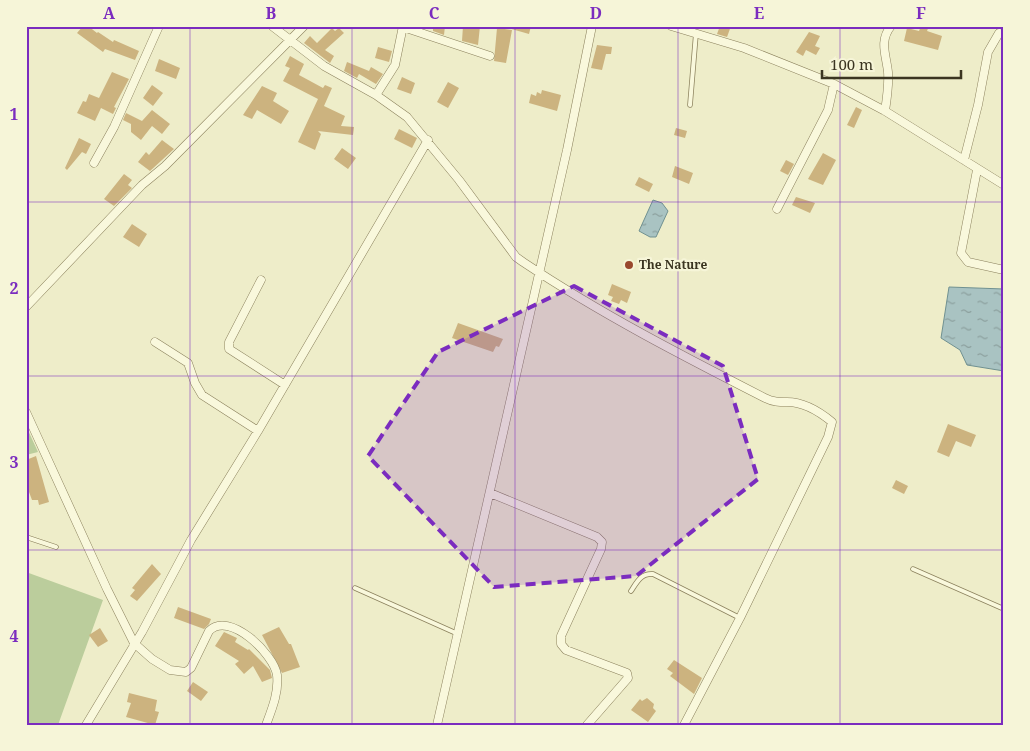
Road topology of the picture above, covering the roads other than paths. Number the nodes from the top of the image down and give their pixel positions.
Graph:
1 (159, 26) edge
2 (272, 26) edge
3 (304, 26) edge
4 (592, 26) edge
5 (671, 26) edge
6 (890, 26) edge
7 (403, 27) edge
8 (696, 33) junction
9 (1004, 34) edge
10 (290, 41) junction
11 (490, 56) dead end
12 (834, 84) junction
13 (376, 94) junction
14 (690, 105) dead end
15 (885, 111) junction
16 (428, 140) junction
17 (964, 160) junction
18 (94, 163) dead end
19 (977, 170) junction
20 (1004, 184) edge
21 (777, 208) dead end
22 (1004, 270) edge
23 (540, 273) junction
24 (261, 280) dead end
25 (26, 307) edge
26 (155, 342) dead end
27 (285, 385) junction
28 (26, 412) edge
29 (258, 431) junction
30 (490, 493) junction
31 (26, 536) edge
32 (56, 547) dead end
33 (914, 569) dead end
34 (355, 588) dead end
35 (631, 591) dead end
36 (1004, 609) edge
37 (740, 618) junction
38 (458, 634) junction
39 (134, 643) junction
40 (86, 725) edge
41 (266, 725) edge
42 (437, 725) edge
43 (587, 725) edge
44 (684, 725) edge

1 - 18 street
2 - 10 street
3 - 10 street
4 - 23 street
5 - 8 street
6 - 15 street
7 - 11 street
7 - 13 street
8 - 12 street
8 - 14 lane
9 - 17 street
10 - 13 street
10 - 25 street
12 - 15 street
12 - 21 street
13 - 16 street
15 - 17 street
16 - 23 street
16 - 27 street
17 - 19 street
19 - 20 street
19 - 22 street
23 - 30 street
23 - 37 street
24 - 27 street
26 - 29 street
27 - 29 street
28 - 39 street
29 - 39 street
30 - 38 street
30 - 43 street
31 - 32 lane
33 - 36 lane
34 - 38 lane
35 - 37 lane
37 - 44 street
38 - 42 street
39 - 40 street
39 - 41 street

